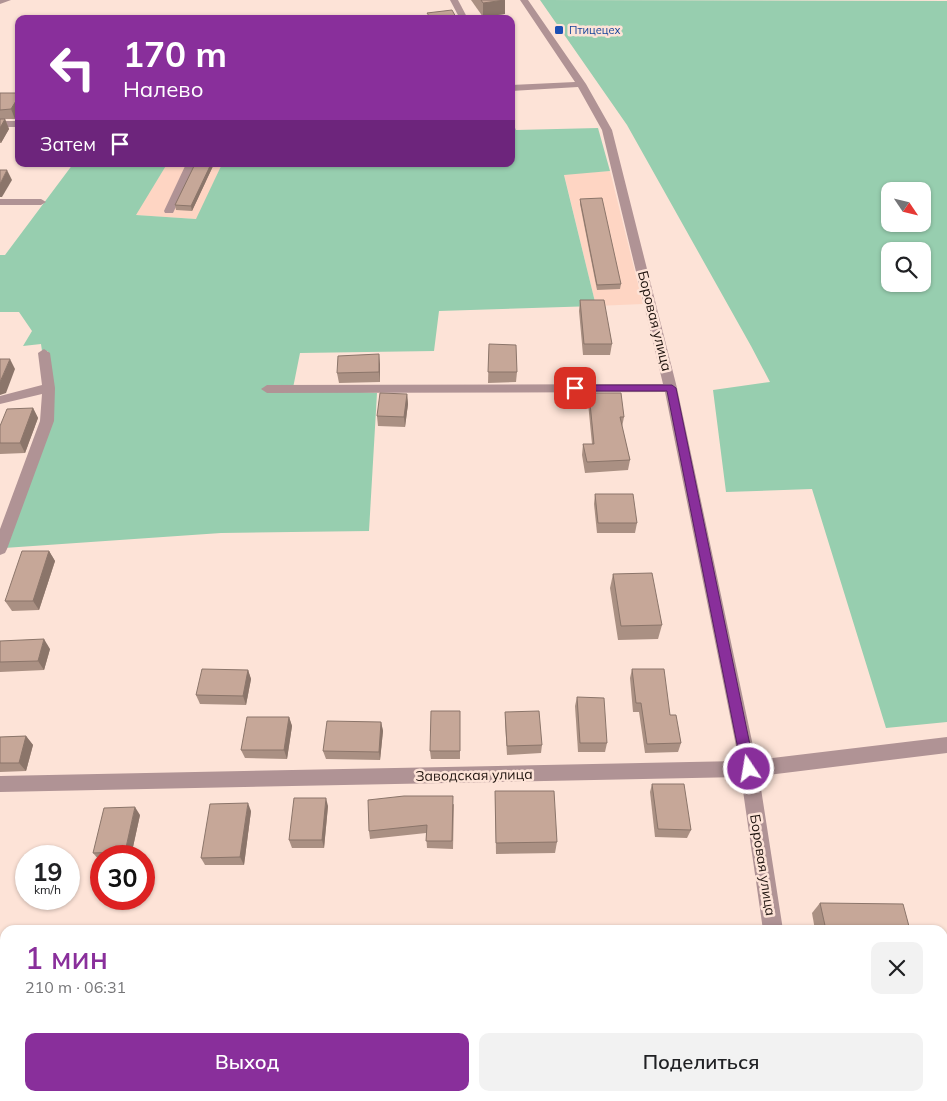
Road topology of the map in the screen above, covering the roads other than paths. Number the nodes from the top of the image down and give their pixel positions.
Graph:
1 (7, 0) edge
2 (454, 0) edge
3 (524, 0) edge
4 (0, 2) edge
5 (462, 15) edge
6 (581, 84) junction
7 (515, 88) edge
8 (0, 124) edge
9 (15, 124) edge
10 (190, 167) edge
11 (0, 202) edge
12 (41, 202) dead end
13 (169, 211) dead end
14 (44, 353) dead end
15 (49, 388) junction
16 (672, 388) junction
17 (267, 389) dead end
18 (0, 400) edge
19 (0, 549) edge
20 (947, 745) edge
21 (749, 769) junction
22 (0, 784) edge
23 (772, 925) edge

1 - 4 street
2 - 5 street
3 - 6 street, Боровая улица
6 - 7 street
6 - 16 street, Боровая улица
8 - 9 street
10 - 13 street
11 - 12 street
14 - 15 street
15 - 18 street
15 - 19 street
16 - 17 street
16 - 21 street, Боровая улица
20 - 21 street, Заводская улица
21 - 22 street, Заводская улица
21 - 23 street, Боровая улица

